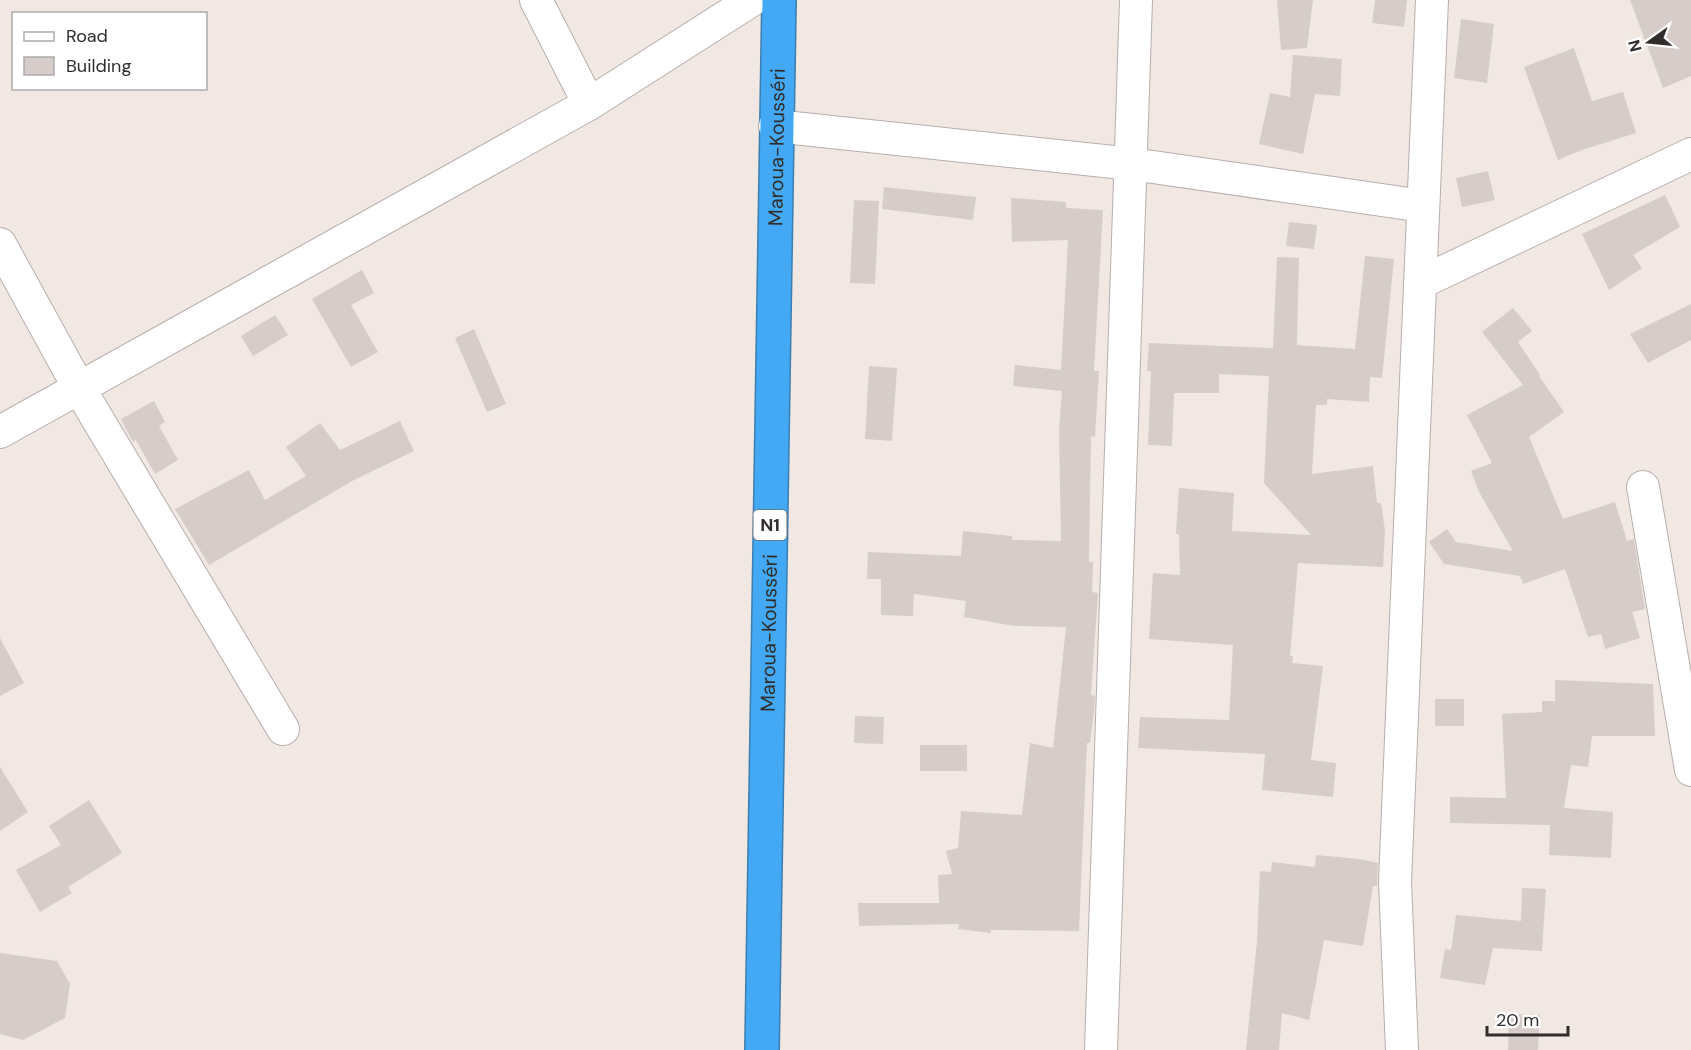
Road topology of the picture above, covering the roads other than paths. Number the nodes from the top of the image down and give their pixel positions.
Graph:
1 (536, 0) edge
2 (752, 0) edge
3 (779, 0) edge
4 (1136, 0) edge
5 (1432, 0) edge
6 (589, 104) junction
7 (775, 126) junction
8 (1691, 154) edge
9 (1132, 164) junction
10 (1423, 206) junction
11 (0, 244) edge
12 (1420, 283) junction
13 (79, 388) junction
14 (0, 432) edge
15 (1643, 487) dead end
16 (283, 729) dead end
17 (1691, 770) edge
18 (762, 1050) edge
19 (1101, 1050) edge
20 (1402, 1050) edge

1 - 6 street
2 - 6 street
3 - 7 highway, Maroua-Kousséri / N1
4 - 9 street
5 - 10 street
6 - 13 street
7 - 9 street
7 - 18 highway, Maroua-Kousséri / N1
8 - 12 street
9 - 10 street
9 - 19 street
10 - 12 street
11 - 13 street
12 - 20 street
13 - 14 street
13 - 16 street
15 - 17 street

